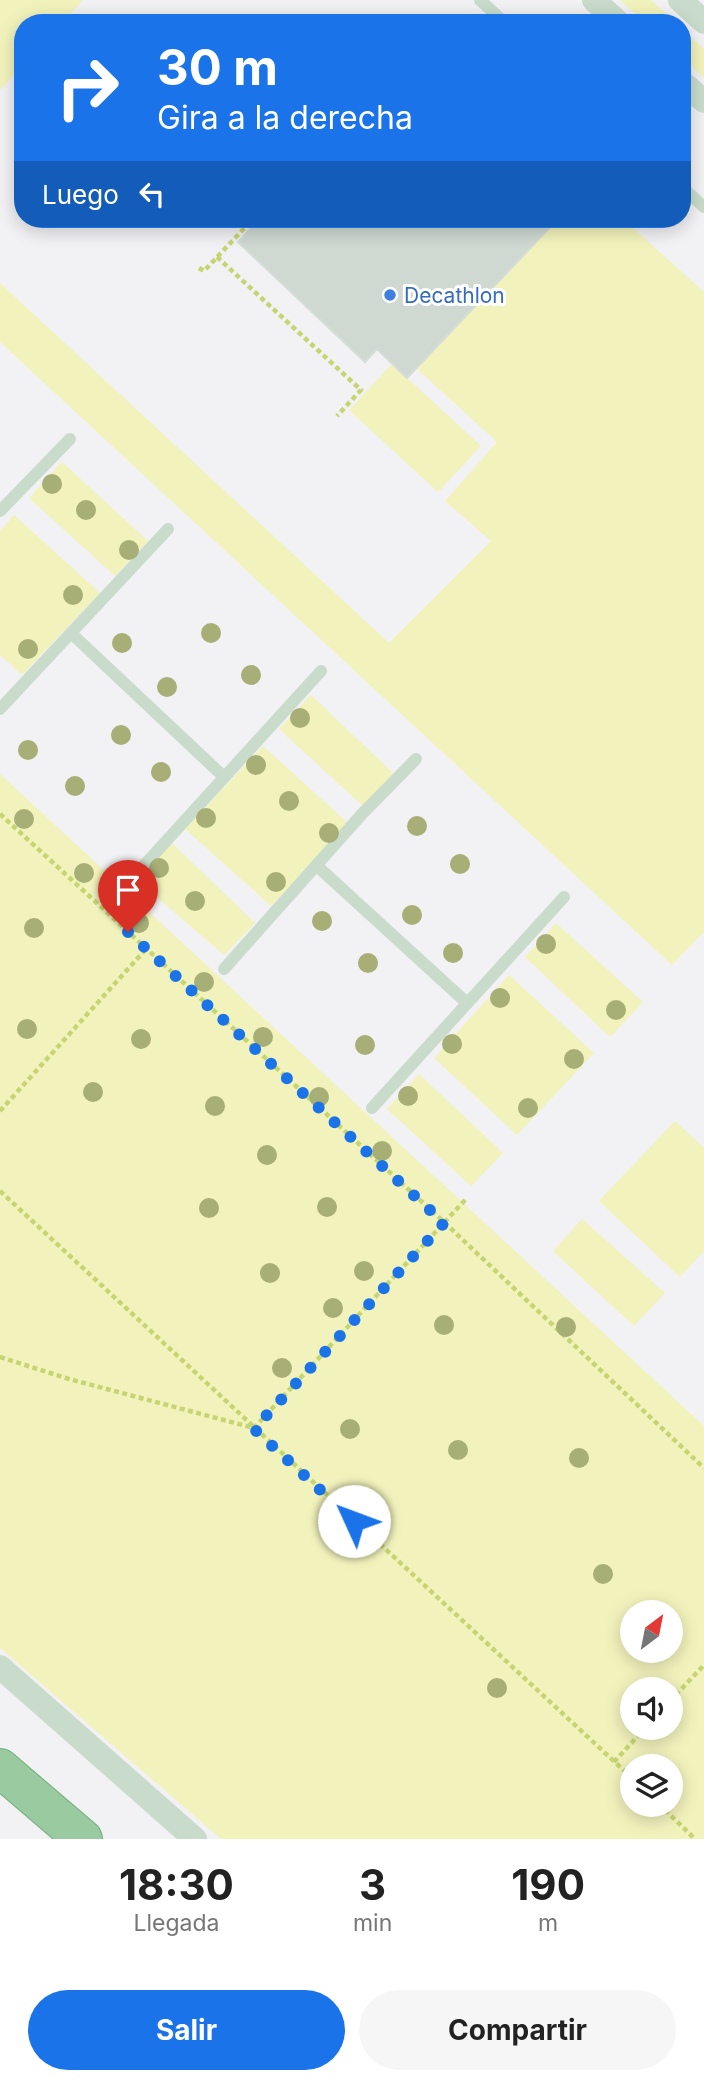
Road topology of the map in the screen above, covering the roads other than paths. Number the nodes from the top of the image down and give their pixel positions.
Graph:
1 (480, 0) edge
2 (594, 0) edge
3 (680, 0) edge
4 (495, 14) edge
5 (609, 14) edge
6 (704, 22) edge
7 (691, 90) edge
8 (704, 102) edge
9 (691, 195) edge
10 (704, 207) edge
11 (70, 439) dead end
12 (0, 511) edge
13 (168, 529) dead end
14 (71, 633) junction
15 (321, 671) dead end
16 (0, 709) edge
17 (416, 759) dead end
18 (224, 776) junction
19 (317, 866) junction
20 (128, 883) dead end
21 (564, 897) dead end
22 (224, 969) dead end
23 (467, 1003) junction
24 (372, 1108) dead end
25 (0, 1667) edge
26 (0, 1768) edge
27 (83, 1839) edge
28 (195, 1839) edge

1 - 4 lane
2 - 5 street
3 - 6 street
7 - 8 street
9 - 10 lane
11 - 12 lane
13 - 14 lane
14 - 16 lane
14 - 18 lane
15 - 18 lane
17 - 19 lane
18 - 20 lane
19 - 22 lane
19 - 23 lane
21 - 23 lane
23 - 24 lane
25 - 28 street
26 - 27 highway

